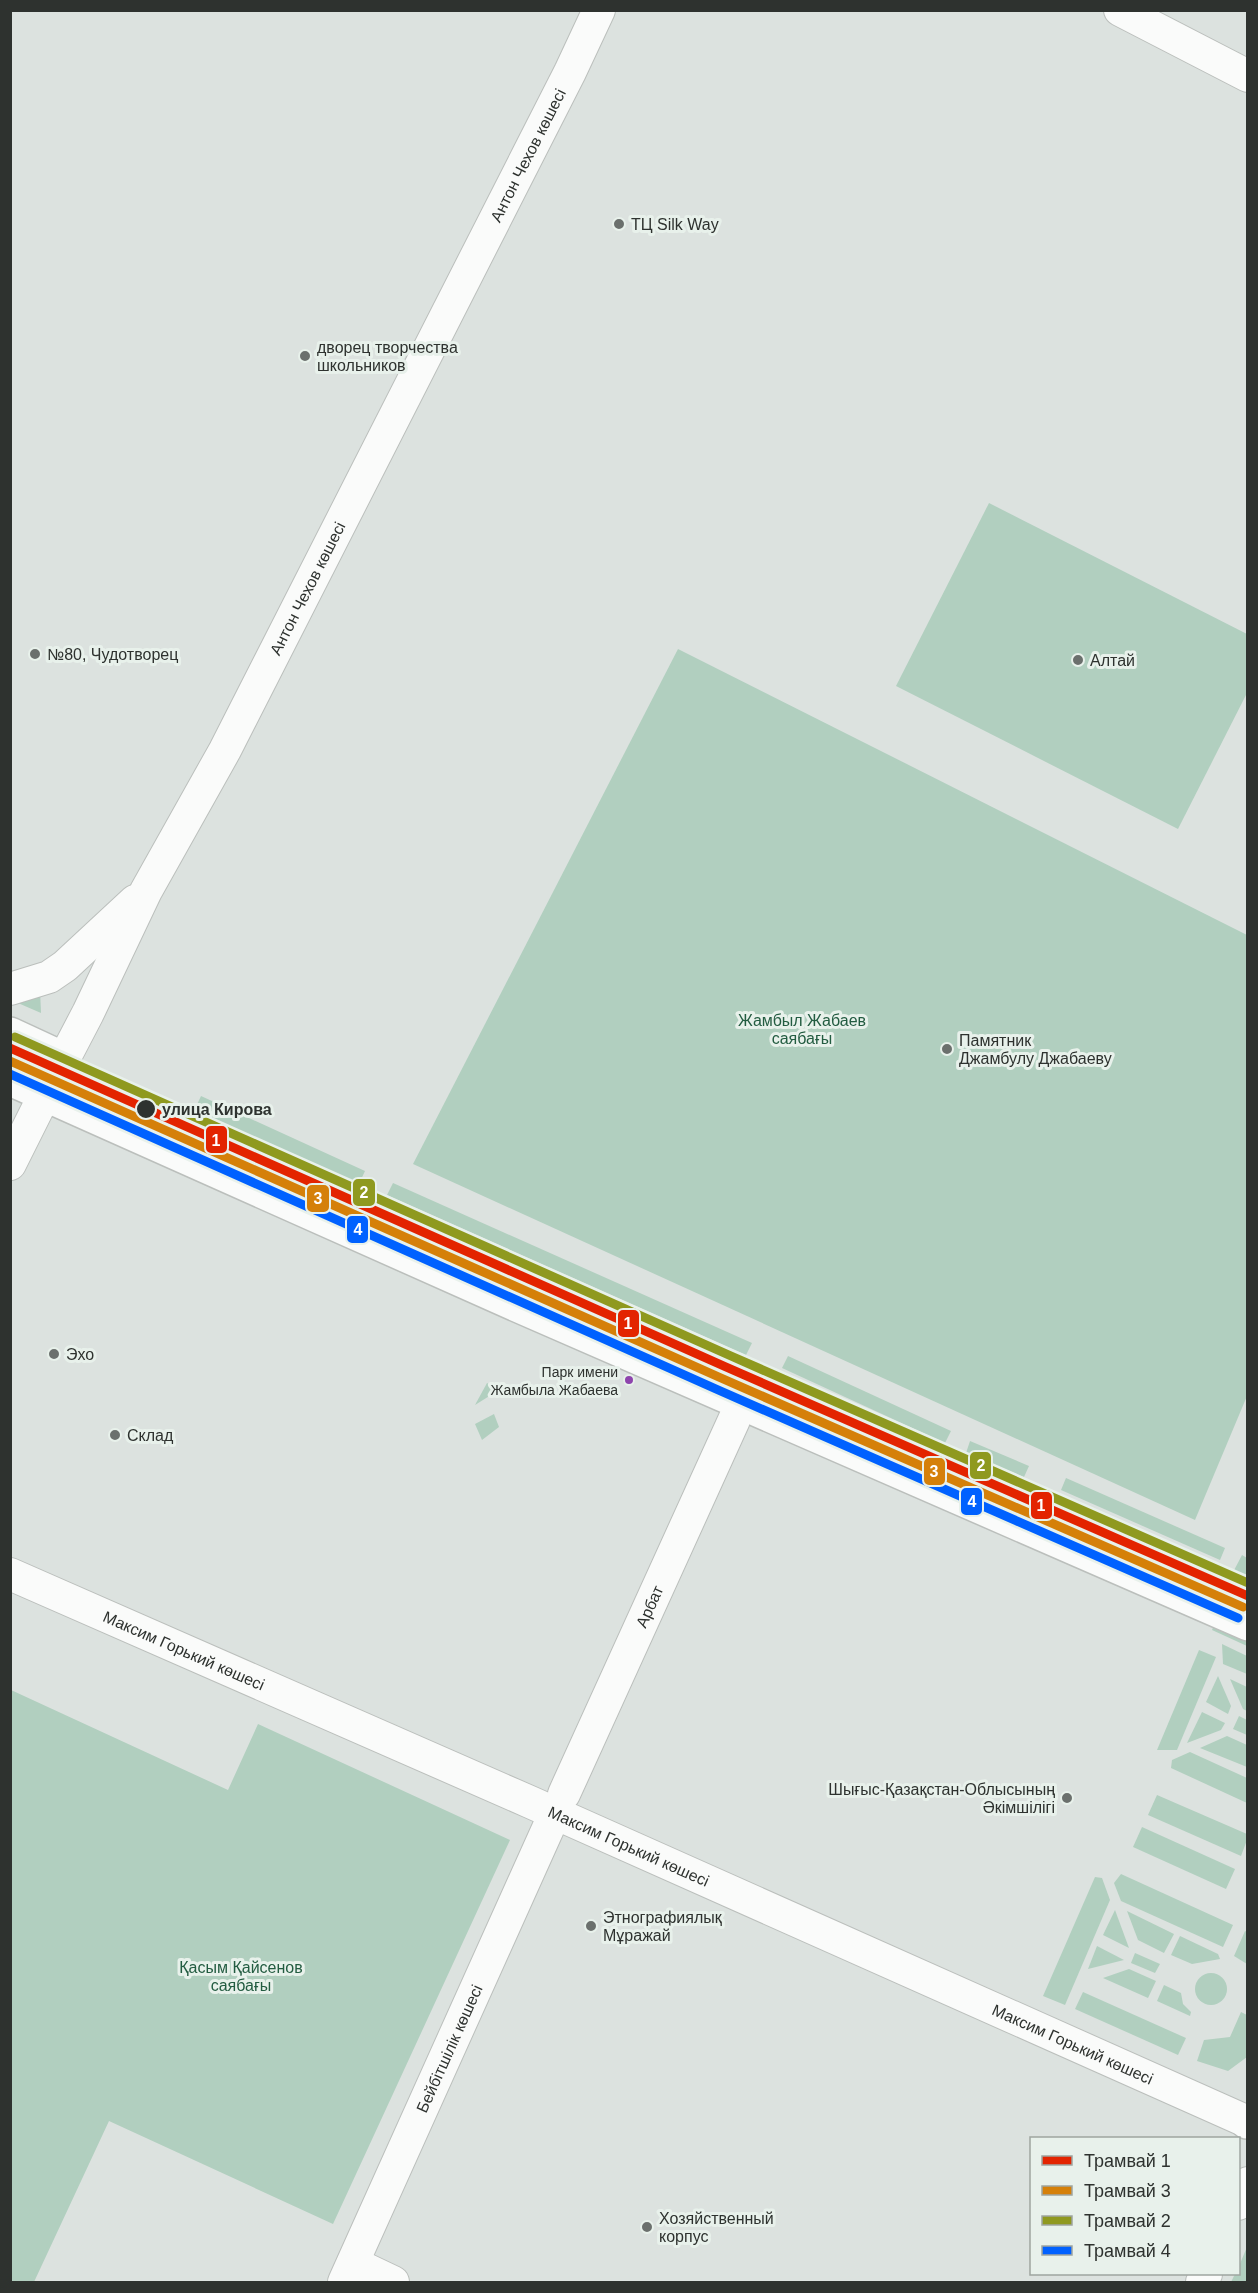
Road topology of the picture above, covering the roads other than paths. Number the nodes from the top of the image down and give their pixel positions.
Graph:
1 (599, 10) edge
2 (1120, 10) edge
3 (1248, 76) edge
4 (146, 891) junction
5 (10, 989) edge
6 (10, 1034) edge
7 (64, 1059) junction
8 (10, 1079) edge
9 (45, 1094) junction
10 (10, 1164) edge
11 (734, 1420) dead end
12 (10, 1574) edge
13 (1248, 1624) edge
14 (560, 1804) junction
15 (1247, 2122) edge
16 (1248, 2183) edge
17 (1240, 2202) edge
18 (349, 2273) edge
19 (393, 2283) edge

1 - 4 street, Антон Чехов көшесі
2 - 3 street
4 - 5 street
4 - 7 street, Антон Чехов көшесі
6 - 7 main road
7 - 9 main road, Антон Чехов көшесі
8 - 9 main road
9 - 10 street, Антон Чехов көшесі
9 - 13 main road
11 - 14 street, Арбат
12 - 14 street, Максим Горький көшесі
14 - 15 street, Максим Горький көшесі
14 - 18 street, Бейбітшілік көшесі
16 - 17 street
18 - 19 street

